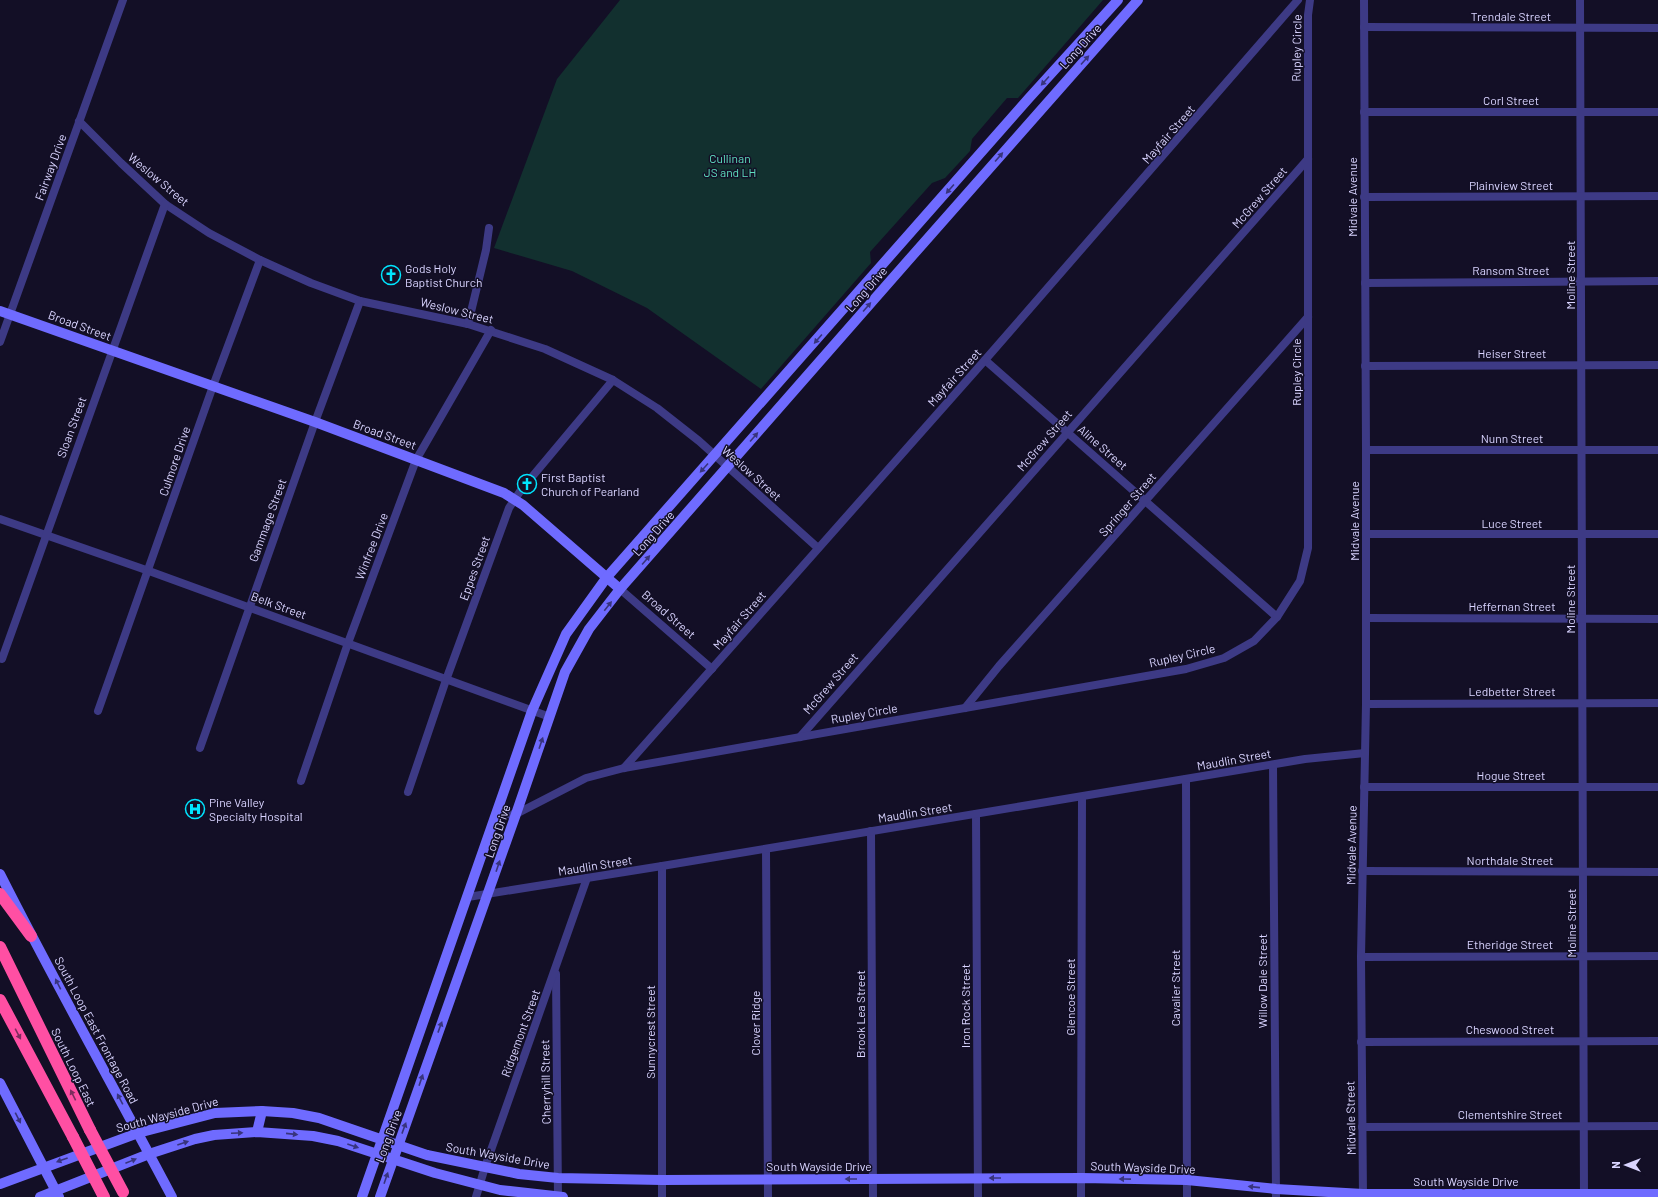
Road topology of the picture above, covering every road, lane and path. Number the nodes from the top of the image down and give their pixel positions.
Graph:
1 (123, 0) edge
2 (1118, 0) edge
3 (1138, 0) edge
4 (1298, 0) edge
5 (1310, 0) edge
6 (1364, 0) edge
7 (1580, 0) edge
8 (1364, 27) junction
9 (1580, 28) junction
10 (1658, 28) edge
11 (1090, 31) junction
12 (1101, 42) junction
13 (1029, 98) junction
14 (1042, 108) junction
15 (1364, 112) junction
16 (1582, 112) junction
17 (1658, 112) edge
18 (79, 121) junction
19 (1308, 159) junction
20 (963, 174) junction
21 (974, 185) junction
22 (1582, 196) junction
23 (1658, 196) edge
24 (1364, 197) junction
25 (165, 204) junction
26 (489, 228) dead end
27 (901, 244) junction
28 (913, 255) junction
29 (260, 260) junction
30 (1582, 281) junction
31 (1658, 281) edge
32 (1365, 283) junction
33 (360, 301) junction
34 (0, 311) edge
35 (10, 314) junction
36 (1308, 316) junction
37 (833, 322) junction
38 (468, 324) junction
39 (491, 330) junction
40 (844, 333) junction
41 (0, 342) edge
42 (111, 350) junction
43 (985, 360) junction
44 (1582, 365) junction
45 (1658, 365) edge
46 (1366, 366) junction
47 (613, 380) junction
48 (213, 386) junction
49 (770, 393) junction
50 (783, 404) junction
51 (315, 422) junction
52 (1067, 432) junction
53 (1366, 450) junction
54 (1582, 450) junction
55 (1658, 450) edge
56 (715, 456) junction
57 (416, 460) junction
58 (728, 467) junction
59 (514, 499) junction
60 (1146, 501) junction
61 (0, 519) edge
62 (658, 520) junction
63 (670, 533) junction
64 (1366, 534) junction
65 (1658, 534) edge
66 (46, 535) junction
67 (1582, 535) junction
68 (818, 548) junction
69 (149, 571) junction
70 (607, 577) junction
71 (620, 589) junction
72 (249, 607) junction
73 (1277, 617) junction
74 (1366, 618) junction
75 (1582, 619) junction
76 (1658, 619) edge
77 (348, 643) junction
78 (2, 659) dead end
79 (712, 669) junction
80 (446, 680) junction
81 (1583, 703) junction
82 (1658, 703) edge
83 (1366, 704) junction
84 (965, 708) junction
85 (98, 711) dead end
86 (532, 711) junction
87 (550, 717) junction
88 (800, 737) junction
89 (200, 748) dead end
90 (1365, 753) junction
91 (1273, 765) junction
92 (624, 768) junction
93 (1186, 779) junction
94 (301, 781) dead end
95 (1364, 787) junction
96 (1583, 787) junction
97 (1658, 787) edge
98 (408, 792) dead end
99 (1082, 797) junction
100 (516, 814) junction
101 (976, 814) junction
102 (496, 815) junction
103 (871, 831) junction
104 (766, 849) junction
105 (662, 866) junction
106 (1362, 871) junction
107 (1583, 872) junction
108 (1658, 872) edge
109 (0, 874) edge
110 (586, 878) junction
111 (0, 894) edge
112 (488, 894) junction
113 (468, 896) junction
114 (31, 936) junction
115 (0, 947) edge
116 (1583, 955) junction
117 (1658, 956) edge
118 (1361, 957) junction
119 (556, 967) junction
120 (440, 974) junction
121 (457, 981) junction
122 (0, 1000) edge
123 (1583, 1041) junction
124 (1658, 1041) edge
125 (1361, 1042) junction
126 (411, 1057) junction
127 (427, 1064) junction
128 (0, 1083) edge
129 (262, 1111) junction
130 (1584, 1126) junction
131 (1658, 1126) edge
132 (1362, 1127) junction
133 (257, 1132) junction
134 (138, 1133) junction
135 (383, 1139) junction
136 (398, 1144) junction
137 (149, 1154) junction
138 (377, 1155) junction
139 (393, 1159) junction
140 (43, 1167) junction
141 (484, 1167) junction
142 (558, 1178) junction
143 (978, 1178) junction
144 (1082, 1178) junction
145 (768, 1179) junction
146 (873, 1179) junction
147 (662, 1180) junction
148 (1187, 1180) junction
149 (2, 1183) edge
150 (480, 1184) junction
151 (1276, 1193) edge
152 (58, 1194) edge
153 (124, 1194) edge
154 (1658, 1194) edge
155 (1485, 1195) edge
156 (1584, 1195) edge
157 (1363, 1196) edge
158 (40, 1197) edge
159 (104, 1197) edge
160 (172, 1197) edge
161 (362, 1197) edge
162 (380, 1197) edge
163 (476, 1197) edge
164 (559, 1197) edge
165 (662, 1197) edge
166 (768, 1197) edge
167 (873, 1197) edge
168 (978, 1197) edge
169 (1082, 1197) edge
170 (1187, 1197) edge

1 - 18 street, Fairway Drive
2 - 11 main road, Long Drive
3 - 12 main road, Long Drive
4 - 43 street, Mayfair Street
5 - 19 street, Rupley Circle
6 - 8 street, Midvale Avenue
7 - 9 street, Moline Street
8 - 9 street, Trendale Street
8 - 15 street, Midvale Avenue
9 - 10 street, Trendale Street
9 - 16 street, Moline Street
11 - 12 main road
11 -> 13 main road, Long Drive
14 -> 12 main road, Long Drive
13 - 14 main road
13 - 20 main road, Long Drive
21 -> 14 main road, Long Drive
15 - 16 street, Corl Street
15 - 24 street, Midvale Avenue
16 - 17 street, Corl Street
16 - 22 street, Moline Street
18 - 25 street, Weslow Street
18 - 35 street, Fairway Drive
19 - 36 street, Rupley Circle
19 - 52 street, McGrew Street
20 - 21 main road
20 -> 27 main road, Long Drive
21 - 28 main road, Long Drive
22 - 23 street, Plainview Street
22 - 24 street, Plainview Street
22 - 30 street, Moline Street
24 - 32 street, Midvale Avenue
25 - 29 street, Weslow Street
25 - 42 street, Sloan Street
26 - 38 street
27 - 28 main road
27 - 37 main road, Long Drive
40 -> 28 main road, Long Drive
29 - 33 street, Weslow Street
29 - 48 street, Culmore Drive
30 - 31 street, Ransom Street
30 - 32 street, Ransom Street
30 - 44 street, Moline Street
32 - 46 street, Midvale Avenue
33 - 38 street, Weslow Street
33 - 51 street, Gammage Street
34 - 35 main road, Broad Street
35 - 41 street, Fairway Drive
35 - 42 main road, Broad Street
36 - 60 street, Springer Street
36 - 73 street, Rupley Circle
37 - 40 main road
37 -> 49 main road, Long Drive
38 - 39 street, Weslow Street
39 - 47 street, Weslow Street
39 - 57 street, Winfree Drive
40 - 50 main road, Long Drive
42 - 48 main road, Broad Street
42 - 66 street, Sloan Street
43 - 52 street, Aline Street
43 - 68 street, Mayfair Street
44 - 45 street, Heiser Street
44 - 46 street, Heiser Street
44 - 54 street, Moline Street
46 - 53 street, Midvale Avenue
47 - 56 street, Weslow Street
47 - 59 street, Eppes Street
48 - 51 main road, Broad Street
48 - 69 street, Culmore Drive
49 - 50 main road
49 - 56 main road, Long Drive
58 -> 50 main road, Long Drive
51 - 57 main road, Broad Street
51 - 72 street, Gammage Street
52 - 60 street, Aline Street
52 - 88 street, McGrew Street
53 - 54 street, Nunn Street
53 - 64 street, Midvale Avenue
54 - 55 street, Nunn Street
54 - 67 street, Moline Street
56 - 58 street, Weslow Street
56 -> 62 main road, Long Drive
57 - 59 main road, Broad Street
57 - 77 street, Winfree Drive
58 - 63 main road, Long Drive
58 - 68 street, Weslow Street
59 - 70 main road, Broad Street
59 - 80 street, Eppes Street
60 - 73 street, Aline Street
60 - 84 street, Springer Street
61 - 66 street, Belk Street
62 - 63 main road
62 - 70 main road, Long Drive
71 -> 63 main road, Long Drive
64 - 67 street, Luce Street
64 - 74 street, Midvale Avenue
65 - 67 street, Luce Street
66 - 69 street, Belk Street
66 - 78 street, Sloan Street
67 - 75 street, Moline Street
68 - 79 street, Mayfair Street
69 - 72 street, Belk Street
69 - 85 street, Culmore Drive
70 - 71 main road, Broad Street
70 - 86 main road, Long Drive
71 - 79 street, Broad Street
87 -> 71 main road, Long Drive
72 - 77 street, Belk Street
72 - 89 street, Gammage Street
73 - 84 street, Rupley Circle
74 - 75 street, Heffernan Street
74 - 83 street, Midvale Avenue
75 - 76 street, Heffernan Street
75 - 81 street, Moline Street
77 - 80 street, Belk Street
77 - 94 street, Winfree Drive
79 - 92 street, Mayfair Street
80 - 86 street, Belk Street
80 - 98 street, Eppes Street
81 - 82 street, Ledbetter Street
81 - 83 street, Ledbetter Street
81 - 96 street, Moline Street
83 - 90 street, Midvale Avenue
84 - 88 street, Rupley Circle
86 - 87 street, Belk Street
86 - 102 main road, Long Drive
100 -> 87 main road, Long Drive
88 - 92 street, Rupley Circle
90 - 91 street, Maudlin Street
90 - 95 street, Midvale Avenue
91 - 93 street, Maudlin Street
91 - 151 street, Willow Dale Street
92 - 100 street, Rupley Circle
93 - 99 street, Maudlin Street
93 - 148 street, Cavalier Street
95 - 96 street, Hogue Street
95 - 106 street, Midvale Avenue
96 - 97 street, Hogue Street
96 - 107 street, Moline Street
99 - 101 street, Maudlin Street
99 - 144 street, Glencoe Street
100 - 102 street, Rupley Circle
112 -> 100 main road, Long Drive
101 - 103 street, Maudlin Street
101 - 143 street, Iron Rock Street
102 - 113 main road, Long Drive
103 - 104 street, Maudlin Street
103 - 146 street, Brook Lea Street
104 - 105 street, Maudlin Street
104 - 145 street, Clover Ridge
105 - 110 street, Maudlin Street
105 - 147 street, Sunnycrest Street
106 - 107 street, Northdale Street
106 - 118 street, Midvale Avenue
107 - 108 street, Northdale Street
107 - 116 street, Moline Street
109 - 114 main road, South Loop East Frontage Road
110 - 112 street, Maudlin Street
110 - 119 street, Ridgemont Street
111 - 114 highway
112 - 113 street, Maudlin Street
112 - 121 main road, Long Drive
113 - 120 main road, Long Drive
134 -> 114 main road, South Loop East Frontage Road
153 -> 115 highway, South Loop East, bridge
116 - 117 street, Etheridge Street
116 - 118 street, Etheridge Street
116 - 123 street, Moline Street
118 - 125 street, Midvale Avenue
119 - 141 street, Ridgemont Street
119 - 142 street, Cherryhill Street
120 - 121 main road
120 - 126 main road, Long Drive
127 -> 121 main road, Long Drive
122 -> 159 highway, bridge
123 - 124 street, Cheswood Street
123 - 125 street, Cheswood Street
123 - 130 street, Moline Street
125 - 132 street, Midvale Street
126 - 127 main road
126 - 135 main road, Long Drive
136 -> 127 main road, Long Drive
128 -> 140 main road
129 - 133 main road
129 - 134 main road, South Wayside Drive
129 - 135 main road, South Wayside Drive
130 - 131 street, Clementshire Street
130 - 132 street, Clementshire Street
130 - 156 street, Moline Street
132 - 157 street, Midvale Street
137 -> 133 main road
133 -> 138 main road
134 - 137 main road, South Loop East Frontage Road
134 -> 140 main road, South Wayside Drive
135 - 136 main road, South Wayside Drive
135 - 138 main road, Long Drive
136 - 139 main road, Long Drive
136 - 141 main road, South Wayside Drive
152 -> 137 main road
137 - 160 main road, South Loop East Frontage Road
138 - 139 main road
138 - 161 main road, Long Drive
139 - 150 main road
162 -> 139 main road, Long Drive
140 - 149 main road, South Wayside Drive
140 - 152 main road
141 - 142 main road, South Wayside Drive
141 - 150 street, Ridgemont Street
142 - 147 main road, South Wayside Drive
142 - 164 street, Cherryhill Street
144 -> 143 main road, South Wayside Drive
143 - 146 main road, South Wayside Drive
143 - 168 street, Iron Rock Street
148 -> 144 main road, South Wayside Drive
144 - 169 street, Glencoe Street
146 -> 145 main road, South Wayside Drive
145 - 147 main road, South Wayside Drive
145 - 166 street, Clover Ridge
146 - 167 street, Brook Lea Street
147 - 165 street, Sunnycrest Street
151 -> 148 main road, South Wayside Drive
148 - 170 street, Cavalier Street
150 - 163 street, Ridgemont Street
150 - 164 main road
151 - 157 main road, South Wayside Drive
152 - 158 main road
154 - 156 main road, South Wayside Drive
155 - 156 main road, South Wayside Drive
155 - 157 main road, South Wayside Drive

